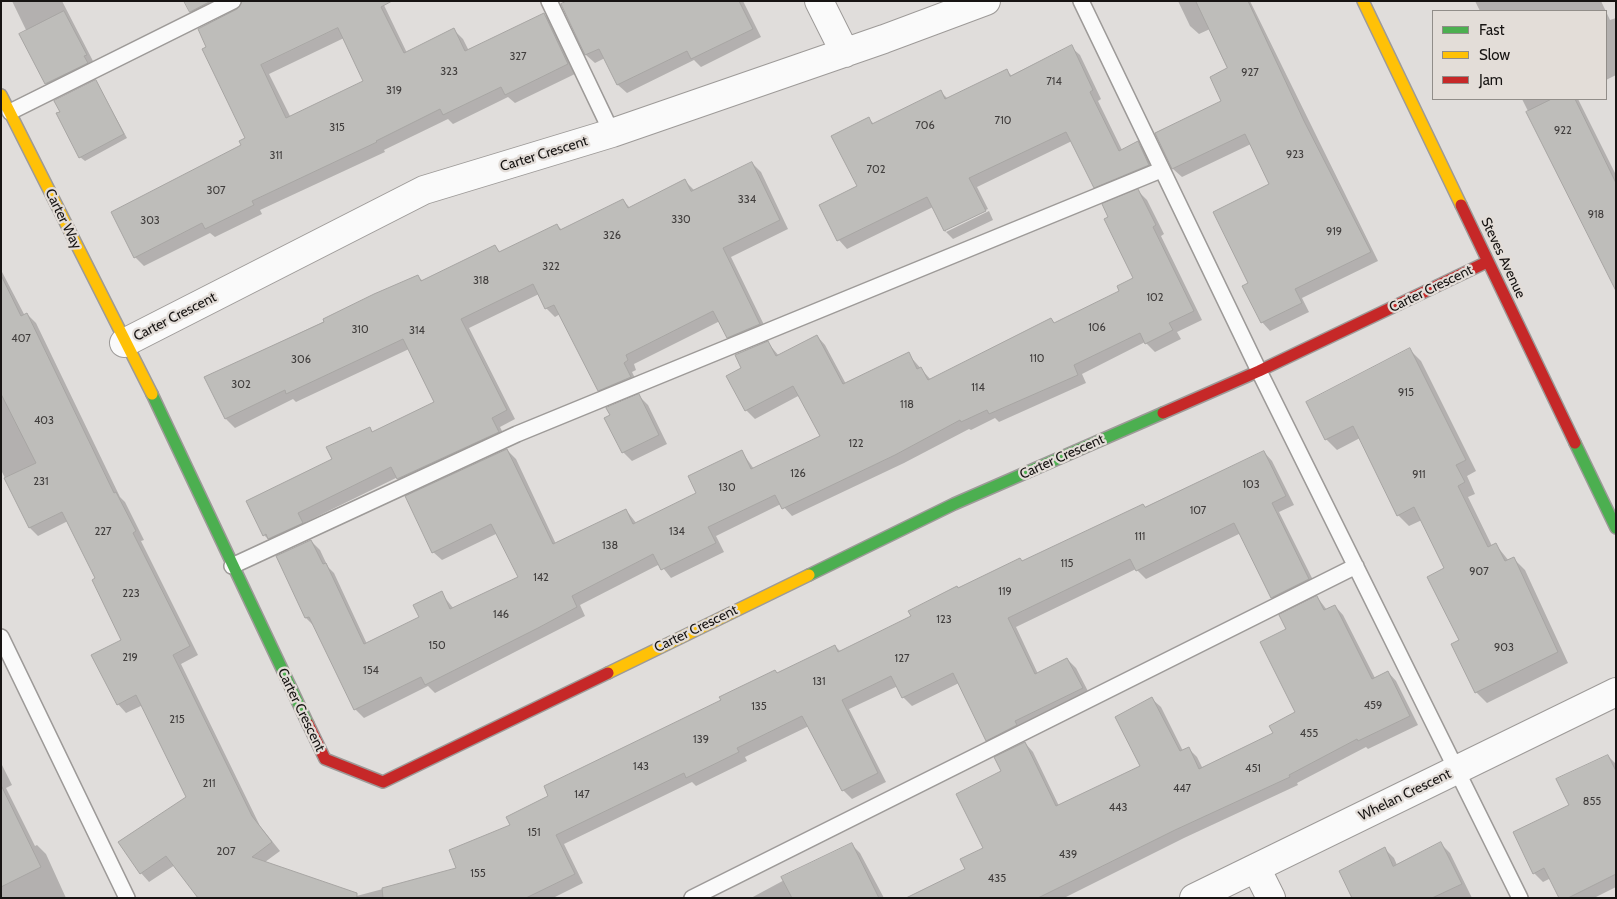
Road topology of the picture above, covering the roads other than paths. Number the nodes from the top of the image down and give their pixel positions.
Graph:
1 (233, 1) edge
2 (549, 1) edge
3 (819, 1) edge
4 (986, 1) edge
5 (1081, 1) edge
6 (1363, 1) edge
7 (845, 53) junction
8 (1, 95) edge
9 (10, 112) junction
10 (612, 133) junction
11 (1161, 170) junction
12 (1487, 262) junction
13 (124, 343) junction
14 (1259, 372) junction
15 (1616, 528) edge
16 (232, 566) junction
17 (1356, 566) junction
18 (1, 637) edge
19 (1616, 692) edge
20 (1457, 770) junction
21 (1256, 868) junction
22 (127, 898) edge
23 (692, 898) edge
24 (1194, 898) edge
25 (1271, 898) edge
26 (1520, 898) edge

1 - 9 lane
2 - 10 lane
3 - 7 street
4 - 7 street, Carter Crescent
5 - 11 lane
6 - 12 street, Steves Avenue
7 - 10 street, Carter Crescent
8 - 9 street, Carter Way
9 - 13 street, Carter Way
10 - 13 street, Carter Crescent
11 - 14 lane
11 - 16 lane
12 - 14 street, Carter Crescent
12 - 15 street, Steves Avenue
13 - 16 street, Carter Crescent
14 - 16 street, Carter Crescent
14 - 17 lane
17 - 20 lane
17 - 23 lane
18 - 22 lane
19 - 20 street, Whelan Crescent
20 - 21 street, Whelan Crescent
20 - 26 lane
21 - 24 street, Whelan Crescent
21 - 25 street

